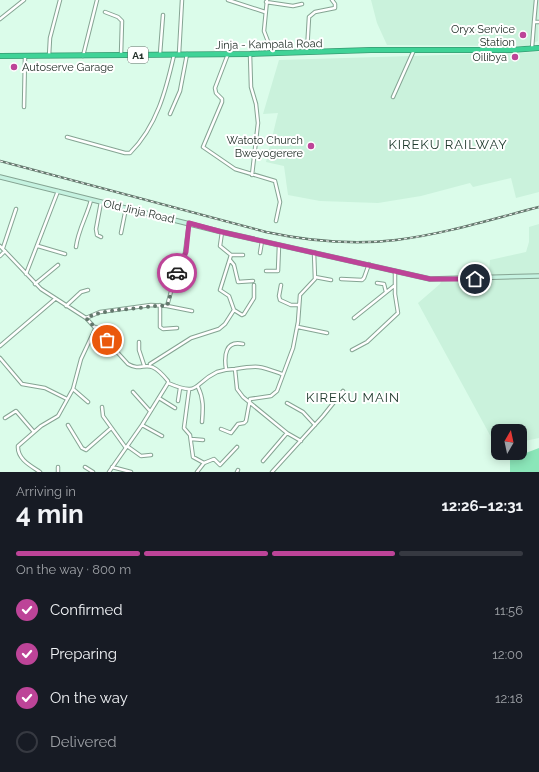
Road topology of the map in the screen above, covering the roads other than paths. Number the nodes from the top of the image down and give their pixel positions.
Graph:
1 (24, 0) edge
2 (60, 0) edge
3 (97, 0) edge
4 (182, 0) edge
5 (228, 0) edge
6 (332, 0) edge
7 (536, 0) edge
8 (267, 1) edge
9 (302, 4) dead end
10 (105, 12) dead end
11 (265, 12) junction
12 (163, 15) dead end
13 (0, 19) edge
14 (534, 22) junction
15 (539, 22) edge
16 (532, 48) junction
17 (539, 48) edge
18 (414, 49) junction
19 (272, 52) junction
20 (307, 52) junction
21 (160, 54) junction
22 (176, 54) junction
23 (187, 54) junction
24 (228, 54) junction
25 (250, 54) junction
26 (121, 55) junction
27 (0, 56) edge
28 (83, 56) junction
29 (26, 57) junction
30 (49, 57) junction
31 (393, 97) dead end
32 (24, 107) dead end
33 (170, 114) dead end
34 (67, 137) dead end
35 (252, 175) junction
36 (0, 177) edge
37 (58, 192) junction
38 (91, 200) junction
39 (101, 202) junction
40 (126, 208) junction
41 (16, 209) dead end
42 (276, 221) dead end
43 (189, 223) junction
44 (222, 232) junction
45 (121, 233) dead end
46 (101, 237) dead end
47 (262, 241) junction
48 (279, 245) junction
49 (38, 246) junction
50 (1, 247) edge
51 (76, 247) dead end
52 (5, 251) junction
53 (314, 252) junction
54 (260, 253) dead end
55 (65, 254) dead end
56 (231, 255) junction
57 (243, 255) dead end
58 (0, 256) edge
59 (230, 260) junction
60 (369, 264) junction
61 (58, 265) dead end
62 (266, 271) dead end
63 (395, 271) junction
64 (160, 273) dead end
65 (26, 274) junction
66 (539, 276) edge
67 (175, 277) junction
68 (315, 277) junction
69 (342, 279) dead end
70 (331, 280) dead end
71 (253, 281) dead end
72 (377, 283) dead end
73 (36, 284) junction
74 (254, 285) dead end
75 (281, 285) dead end
76 (394, 286) junction
77 (88, 290) dead end
78 (386, 292) junction
79 (55, 299) junction
80 (160, 305) junction
81 (298, 305) junction
82 (66, 306) junction
83 (167, 306) junction
84 (234, 310) junction
85 (192, 311) dead end
86 (86, 318) junction
87 (354, 318) dead end
88 (96, 327) junction
89 (298, 327) junction
90 (177, 328) dead end
91 (326, 333) dead end
92 (139, 342) dead end
93 (243, 344) dead end
94 (0, 346) edge
95 (352, 350) dead end
96 (0, 358) edge
97 (150, 365) junction
98 (144, 366) junction
99 (226, 369) junction
100 (235, 369) junction
101 (282, 374) junction
102 (168, 383) junction
103 (198, 387) junction
104 (180, 388) junction
105 (73, 389) junction
106 (190, 390) junction
107 (343, 391) dead end
108 (133, 392) dead end
109 (159, 398) junction
110 (67, 399) junction
111 (178, 401) dead end
112 (88, 402) dead end
113 (287, 403) dead end
114 (249, 404) junction
115 (102, 407) dead end
116 (175, 408) dead end
117 (150, 411) junction
118 (5, 418) dead end
119 (202, 422) dead end
120 (68, 425) dead end
121 (142, 425) junction
122 (315, 425) junction
123 (110, 428) junction
124 (221, 429) dead end
125 (34, 432) junction
126 (287, 433) junction
127 (162, 436) dead end
128 (191, 439) junction
129 (203, 440) dead end
130 (301, 440) junction
131 (126, 447) junction
132 (237, 447) dead end
133 (151, 455) dead end
134 (263, 461) dead end
135 (204, 463) junction
136 (58, 467) dead end
137 (112, 467) junction
138 (85, 468) dead end
139 (35, 469) junction
140 (33, 472) edge
141 (40, 472) edge
142 (58, 472) edge
143 (93, 472) edge
144 (109, 472) edge
145 (130, 472) edge
146 (197, 472) edge
147 (272, 472) edge

1 - 13 street
2 - 30 street
3 - 28 street
4 - 22 street
5 - 11 street
6 - 20 street
7 - 14 street
8 - 9 street
8 - 11 street
10 - 26 street
11 - 19 street
12 - 21 street
14 - 15 street
14 - 16 street
16 - 17 highway, Jinja - Kampala Road / A1
16 - 18 highway, Jinja - Kampala Road / A1
18 - 20 highway, Jinja - Kampala Road / A1
18 - 31 street
19 - 20 highway, Jinja - Kampala Road / A1
19 - 25 highway, Jinja - Kampala Road / A1
21 - 22 highway, Jinja - Kampala Road / A1
21 - 26 highway, Jinja - Kampala Road / A1
22 - 23 highway, Jinja - Kampala Road / A1
22 - 34 street
23 - 24 highway, Jinja - Kampala Road / A1
23 - 33 street
24 - 25 highway, Jinja - Kampala Road / A1
24 - 35 street
25 - 35 street
26 - 28 highway, Jinja - Kampala Road / A1
27 - 29 highway, Jinja - Kampala Road / A1
28 - 30 highway, Jinja - Kampala Road / A1
29 - 30 highway, Jinja - Kampala Road / A1
29 - 32 street
35 - 42 street
36 - 37 main road, Old Jinja Road
37 - 38 main road, Old Jinja Road
37 - 49 street
38 - 39 main road, Old Jinja Road
38 - 51 street
39 - 40 main road, Old Jinja Road
39 - 46 street
40 - 43 main road, Old Jinja Road
40 - 45 street
41 - 50 street
43 - 44 main road, Old Jinja Road
43 - 67 street
44 - 47 main road, Old Jinja Road
44 - 56 street
47 - 48 main road, Old Jinja Road
47 - 54 street
48 - 53 main road, Old Jinja Road
48 - 62 street
49 - 55 street
49 - 65 street
50 - 52 street
52 - 58 street
52 - 65 street
53 - 60 main road, Old Jinja Road
53 - 68 street
56 - 57 street
56 - 59 street
59 - 71 street
59 - 84 street
60 - 63 main road, Old Jinja Road
60 - 69 street
61 - 73 street
63 - 66 main road, Old Jinja Road
63 - 76 street
64 - 67 street
65 - 73 street
67 - 83 street
68 - 70 street
68 - 81 street
72 - 78 street
73 - 79 street
74 - 84 street
75 - 81 street
76 - 78 street
76 - 95 street
77 - 82 street
78 - 87 street
79 - 82 street
79 - 94 street
80 - 83 street
80 - 86 street
80 - 90 street
81 - 89 street
82 - 86 street
83 - 85 street
84 - 97 street
86 - 88 street
88 - 98 street
88 - 105 street
89 - 91 street
89 - 101 street
92 - 98 street
93 - 99 street
96 - 110 street
97 - 98 street
97 - 102 street
99 - 100 street
99 - 103 street
100 - 101 street
100 - 114 street
101 - 114 street
102 - 104 street
102 - 109 street
103 - 106 street
103 - 119 street
104 - 106 street
104 - 111 street
105 - 110 street
105 - 112 street
106 - 128 street
107 - 122 street
108 - 117 street
109 - 116 street
109 - 117 street
110 - 125 street
113 - 122 street
114 - 124 street
114 - 126 street
115 - 123 street
117 - 121 street
118 - 125 street
120 - 123 street
121 - 127 street
121 - 131 street
122 - 130 street
123 - 131 street
125 - 139 street
126 - 130 street
126 - 134 street
128 - 129 street
128 - 135 street
130 - 147 street
131 - 133 street
131 - 137 street
132 - 135 street
135 - 146 street
136 - 142 street
137 - 144 street
137 - 145 street
138 - 143 street
139 - 140 street
139 - 141 street

